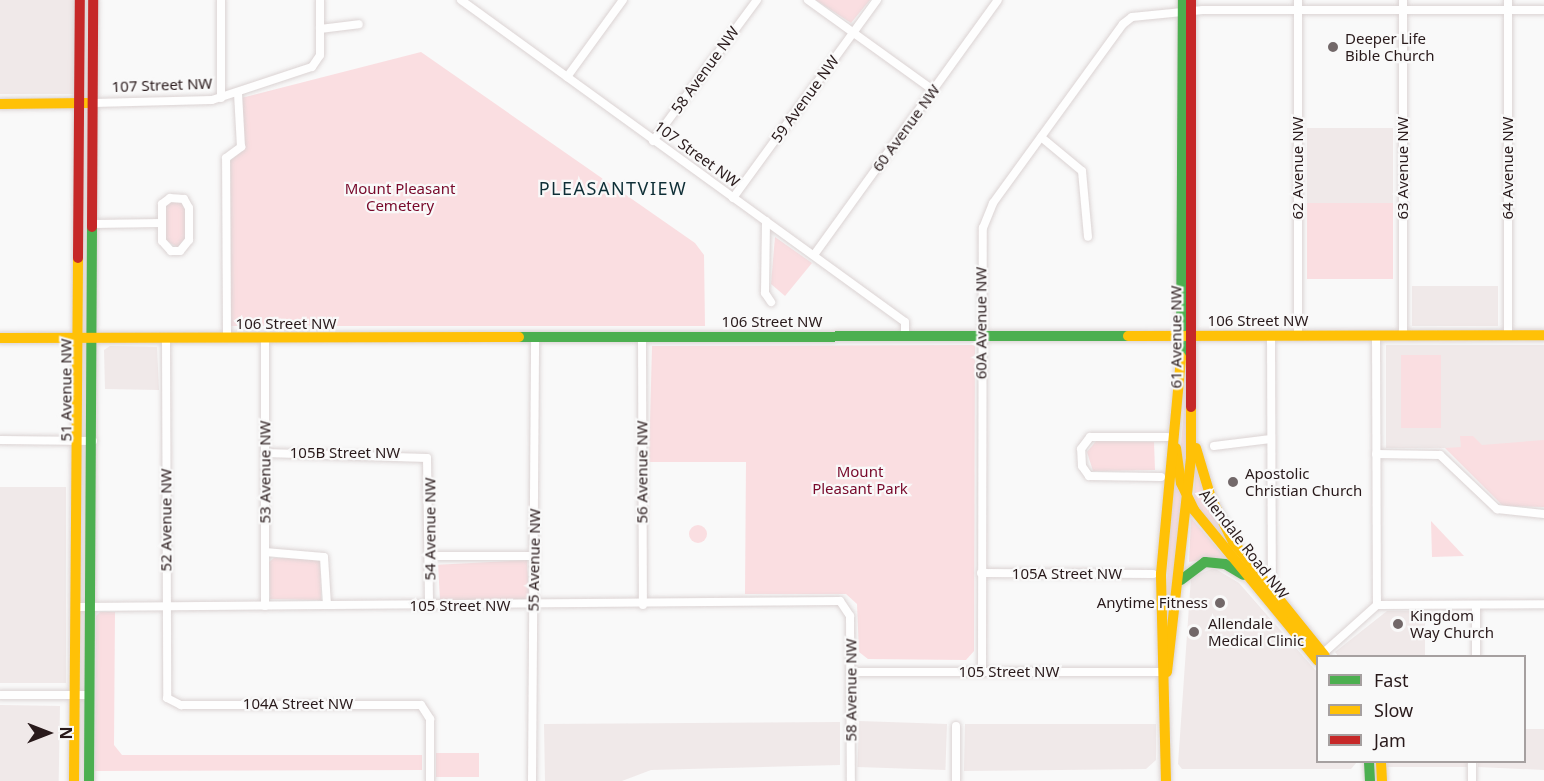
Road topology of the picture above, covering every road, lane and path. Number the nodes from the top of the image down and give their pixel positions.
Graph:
1 (80, 0) edge
2 (93, 0) edge
3 (221, 0) edge
4 (320, 0) edge
5 (461, 0) edge
6 (623, 0) edge
7 (757, 0) edge
8 (808, 0) edge
9 (877, 0) edge
10 (998, 0) edge
11 (1183, 0) edge
12 (1191, 0) edge
13 (1298, 0) edge
14 (1403, 0) edge
15 (1508, 0) edge
16 (1298, 10) junction
17 (1403, 10) junction
18 (1508, 10) junction
19 (1544, 10) edge
20 (1187, 15) junction
21 (359, 24) dead end
22 (320, 29) junction
23 (854, 33) junction
24 (567, 78) junction
25 (933, 90) junction
26 (238, 93) junction
27 (221, 98) junction
28 (81, 103) junction
29 (93, 103) junction
30 (0, 104) edge
31 (1041, 137) junction
32 (653, 141) junction
33 (734, 198) junction
34 (766, 222) junction
35 (93, 224) junction
36 (162, 224) junction
37 (1088, 237) dead end
38 (814, 255) junction
39 (771, 302) dead end
40 (1271, 335) junction
41 (1376, 335) junction
42 (1403, 335) junction
43 (1508, 335) junction
44 (1544, 335) edge
45 (905, 336) junction
46 (981, 336) junction
47 (1186, 336) junction
48 (1298, 336) junction
49 (0, 338) edge
50 (56, 338) junction
51 (81, 338) junction
52 (94, 338) junction
53 (166, 338) junction
54 (227, 338) junction
55 (265, 338) junction
56 (535, 339) junction
57 (642, 339) junction
58 (81, 364) junction
59 (1180, 397) junction
60 (1192, 417) junction
61 (1167, 436) dead end
62 (1271, 439) junction
63 (0, 440) edge
64 (80, 440) junction
65 (93, 441) junction
66 (1214, 446) dead end
67 (265, 453) junction
68 (1376, 454) junction
69 (424, 455) joint
70 (1161, 477) dead end
71 (1189, 500) junction
72 (1544, 514) edge
73 (265, 552) junction
74 (430, 556) junction
75 (535, 556) junction
76 (1272, 561) junction
77 (981, 573) junction
78 (1153, 574) dead end
79 (1254, 578) junction
80 (1181, 580) junction
81 (1272, 593) junction
82 (843, 602) joint
83 (1476, 604) junction
84 (1544, 604) edge
85 (327, 605) junction
86 (643, 605) junction
87 (1377, 605) junction
88 (166, 606) junction
89 (265, 606) junction
90 (429, 606) junction
91 (533, 606) junction
92 (77, 607) junction
93 (91, 607) junction
94 (1317, 655) edge
95 (1318, 655) edge
96 (1321, 655) edge
97 (1476, 655) edge
98 (851, 672) junction
99 (982, 672) junction
100 (1167, 672) junction
101 (90, 694) junction
102 (0, 695) edge
103 (77, 695) junction
104 (169, 701) joint
105 (956, 726) dead end
106 (1369, 763) edge
107 (1381, 763) edge
108 (1472, 763) edge
109 (74, 781) edge
110 (89, 781) edge
111 (430, 781) edge
112 (532, 781) edge
113 (851, 781) edge
114 (956, 781) edge
115 (1166, 781) edge
116 (1370, 781) edge
117 (1382, 781) edge
118 (1472, 781) edge

1 - 28 main road, 51 Avenue NW
2 - 29 main road, 51 Avenue NW
3 - 27 street
4 - 22 street
5 - 24 street, 107 Street NW
6 - 24 street
7 - 32 street, 58 Avenue NW
8 - 23 street
9 - 23 street, 59 Avenue NW
10 - 25 street, 60 Avenue NW
11 - 20 main road, 61 Avenue NW
12 - 20 main road, 61 Avenue NW
13 - 16 street, 62 Avenue NW
14 - 17 street, 63 Avenue NW
15 - 18 street, 64 Avenue NW
16 - 17 street
16 - 20 street
16 - 48 street, 62 Avenue NW
17 - 18 street
17 - 42 street, 63 Avenue NW
18 - 19 street
18 - 43 street, 64 Avenue NW
20 - 31 street, 60A Avenue NW
20 - 47 main road, 61 Avenue NW
21 - 22 street
22 - 26 street, 107 Street NW
23 - 25 street
23 - 33 street, 59 Avenue NW
24 - 32 street, 107 Street NW
25 - 38 street, 60 Avenue NW
26 - 27 street, 107 Street NW
26 - 54 street
27 - 29 street, 107 Street NW
28 - 29 main road, 107 Street NW
28 - 30 main road, 107 Street NW
28 - 51 main road, 51 Avenue NW
29 - 35 main road, 51 Avenue NW
31 - 37 street
31 - 46 street, 60A Avenue NW
32 - 33 street, 107 Street NW
33 - 34 street, 107 Street NW
34 - 38 street, 107 Street NW
34 - 39 street
35 - 36 street
35 - 52 main road, 51 Avenue NW
36 - 36 street
38 - 45 street, 107 Street NW
40 - 47 main road, 106 Street NW
40 - 48 main road, 106 Street NW
40 - 62 street
41 - 42 main road, 106 Street NW
41 - 48 main road, 106 Street NW
41 - 68 street
42 - 43 main road, 106 Street NW
43 - 44 main road, 106 Street NW
45 - 46 main road, 106 Street NW
45 - 57 main road, 106 Street NW
46 - 47 main road, 106 Street NW
46 - 77 street, 60A Avenue NW
47 - 59 main road, 61 Avenue NW
47 - 60 main road, 61 Avenue NW
49 - 50 main road, 106 Street NW
50 - 51 main road, 106 Street NW
50 - 58 main road
51 - 52 main road, 106 Street NW
51 - 58 main road, 51 Avenue NW
52 - 53 main road, 106 Street NW
52 - 65 main road, 51 Avenue NW
53 - 54 main road, 106 Street NW
53 - 88 street, 52 Avenue NW
54 - 55 main road, 106 Street NW
55 - 56 main road, 106 Street NW
55 - 67 street, 53 Avenue NW
56 - 57 main road, 106 Street NW
56 - 75 street, 55 Avenue NW
57 - 86 street, 56 Avenue NW
58 - 64 main road, 51 Avenue NW
59 - 71 main road, Allendale Road NW
59 - 100 main road, 61 Avenue NW
60 - 71 main road, 61 Avenue NW
60 - 79 main road, Allendale Road NW
61 - 70 street
62 - 66 street
62 - 76 street
63 - 64 street
64 - 65 street
64 - 92 main road, 51 Avenue NW
65 - 93 main road, 51 Avenue NW
67 - 69 street, 105B Street NW
67 - 73 street, 53 Avenue NW
68 - 72 street
68 - 87 street
69 - 74 street, 54 Avenue NW
71 - 79 main road, Allendale Road NW
71 - 80 main road, 61 Avenue NW
73 - 85 street
73 - 89 street, 53 Avenue NW
74 - 75 street
74 - 90 street, 54 Avenue NW
75 - 91 street, 55 Avenue NW
76 - 79 street
76 - 81 street
77 - 78 street, 105A Street NW
77 - 99 street, 60A Avenue NW
79 - 80 main road
79 - 81 main road, Allendale Road NW
79 - 94 main road, Allendale Road NW
80 - 100 main road, 61 Avenue NW
81 - 95 main road, Allendale Road NW
82 - 86 street, 105 Street NW
82 - 98 street, 58 Avenue NW
83 - 84 street
83 - 87 street
83 - 97 street
85 - 89 street, 105 Street NW
85 - 90 street, 105 Street NW
86 - 91 street, 105 Street NW
87 - 96 street
88 - 89 street, 105 Street NW
88 - 93 street, 105 Street NW
88 - 104 street, 52 Avenue NW
90 - 91 street, 105 Street NW
91 - 112 street, 55 Avenue NW
92 - 93 street, 105 Street NW
92 - 103 main road, 51 Avenue NW
93 - 101 main road, 51 Avenue NW
98 - 99 street, 105 Street NW
98 - 113 street, 58 Avenue NW
99 - 100 street, 105 Street NW
100 - 115 main road, 61 Avenue NW
101 - 103 street
101 - 110 main road, 51 Avenue NW
102 - 103 street
103 - 109 main road, 51 Avenue NW
104 - 111 street, 104A Street NW
105 - 114 street
106 - 116 main road
107 - 117 main road
108 - 118 street

